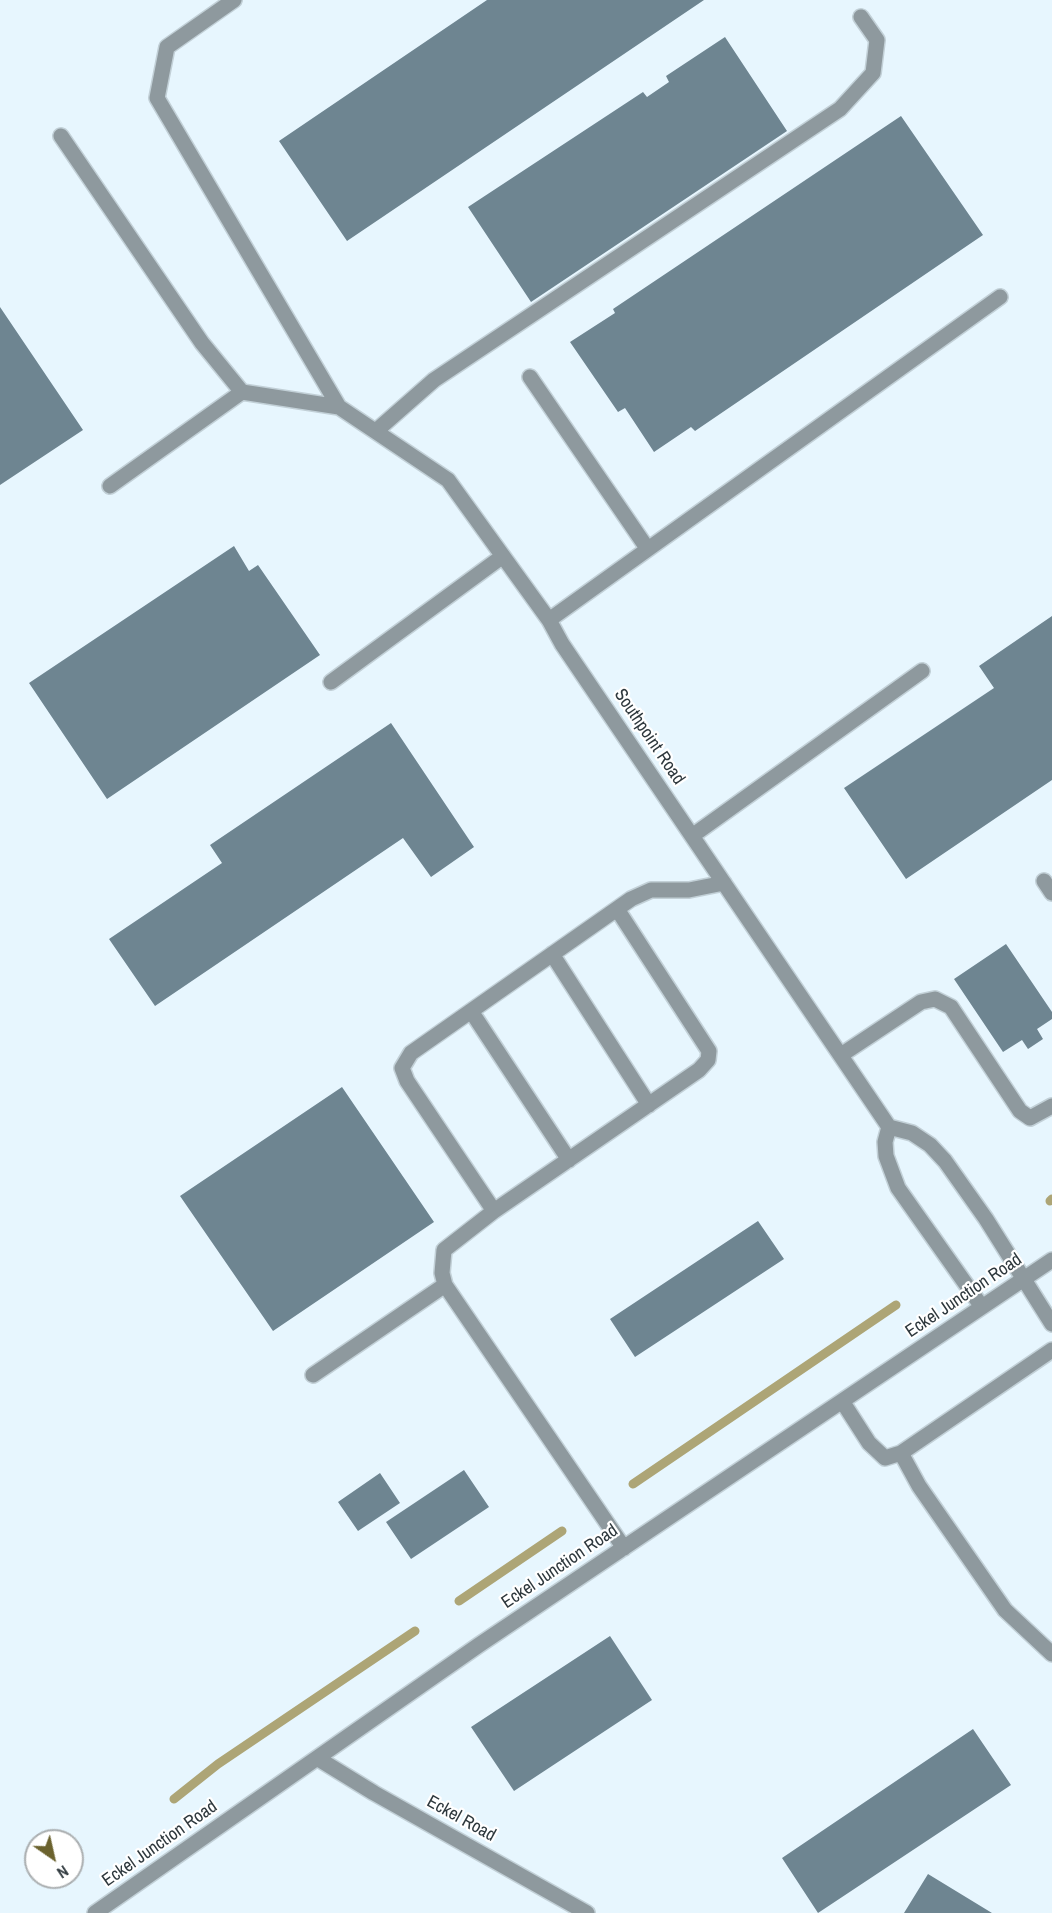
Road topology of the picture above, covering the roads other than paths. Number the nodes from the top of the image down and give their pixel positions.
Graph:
1 (234, 0) edge
2 (861, 17) dead end
3 (61, 136) dead end
4 (1000, 297) dead end
5 (530, 377) dead end
6 (242, 392) junction
7 (339, 407) junction
8 (376, 431) junction
9 (110, 486) dead end
10 (647, 548) junction
11 (503, 556) junction
12 (549, 620) junction
13 (922, 671) dead end
14 (331, 682) dead end
15 (692, 836) junction
16 (724, 883) junction
17 (617, 909) junction
18 (552, 954) junction
19 (471, 1011) junction
20 (841, 1055) junction
21 (649, 1105) junction
22 (1052, 1106) edge
23 (889, 1127) junction
24 (569, 1160) junction
25 (494, 1211) junction
26 (1052, 1260) edge
27 (1024, 1279) junction
28 (445, 1285) junction
29 (982, 1307) junction
30 (1052, 1324) edge
31 (1052, 1350) edge
32 (313, 1375) dead end
33 (842, 1401) junction
34 (901, 1453) junction
35 (624, 1548) junction
36 (1052, 1654) edge
37 (317, 1758) junction
38 (94, 1913) edge
39 (586, 1913) edge

1 - 7 street
2 - 8 street
3 - 6 street
4 - 10 street
5 - 10 street
6 - 7 street
6 - 9 street
7 - 8 street, Southpoint Road
8 - 11 street, Southpoint Road
10 - 12 street
11 - 12 street, Southpoint Road
11 - 14 street
12 - 15 street, Southpoint Road
13 - 15 street
15 - 16 street, Southpoint Road
16 - 17 street
16 - 20 street, Southpoint Road
17 - 18 street
17 - 21 street
18 - 19 street
18 - 21 street
19 - 24 street
19 - 25 street
20 - 22 street
20 - 23 street, Southpoint Road
21 - 24 street
23 - 27 street
23 - 29 street
24 - 25 street
25 - 28 street
26 - 27 street, Eckel Junction Road
27 - 29 street, Eckel Junction Road
27 - 30 street
28 - 32 street
28 - 35 street
29 - 33 street, Eckel Junction Road
31 - 34 street
33 - 34 street
33 - 35 street, Eckel Junction Road
34 - 36 street
35 - 37 street, Eckel Junction Road
37 - 38 street, Eckel Junction Road
37 - 39 street, Eckel Road

